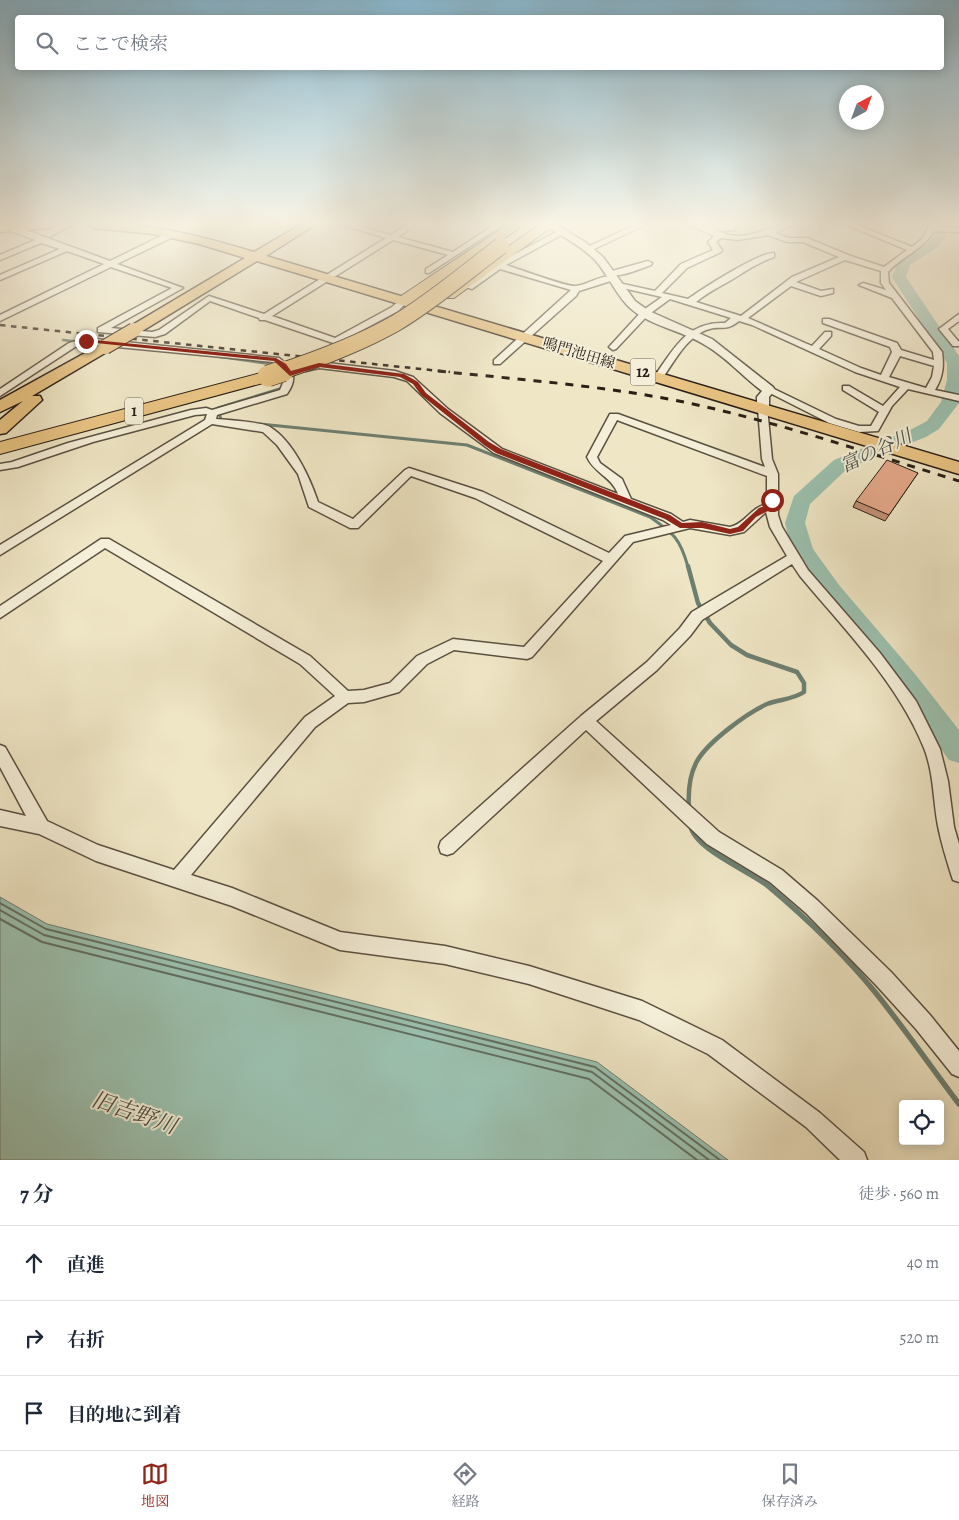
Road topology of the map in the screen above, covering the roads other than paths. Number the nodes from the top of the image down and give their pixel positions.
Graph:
1 (81, 278) edge
2 (151, 278) edge
3 (221, 278) edge
4 (328, 278) joint
5 (437, 278) edge
6 (457, 278) edge
7 (478, 278) edge
8 (482, 278) edge
9 (540, 278) edge
10 (672, 278) edge
11 (728, 278) edge
12 (801, 278) edge
13 (885, 278) edge
14 (613, 279) junction
15 (791, 283) junction
16 (863, 285) dead end
17 (469, 287) dead end
18 (576, 289) junction
19 (830, 291) dead end
20 (656, 294) junction
21 (894, 296) junction
22 (668, 297) junction
23 (404, 301) junction
24 (690, 302) junction
25 (431, 308) junction
26 (645, 312) junction
27 (959, 317) edge
28 (0, 318) edge
29 (263, 318) junction
30 (740, 318) junction
31 (826, 321) dead end
32 (691, 334) junction
33 (828, 334) dead end
34 (526, 336) junction
35 (956, 344) dead end
36 (612, 347) dead end
37 (813, 350) junction
38 (897, 352) junction
39 (87, 357) junction
40 (497, 362) dead end
41 (939, 365) junction
42 (290, 374) junction
43 (659, 377) junction
44 (884, 378) junction
45 (906, 386) junction
46 (846, 388) dead end
47 (769, 390) junction
48 (931, 391) junction
49 (0, 394) edge
50 (959, 398) edge
51 (0, 407) edge
52 (763, 409) junction
53 (885, 410) junction
54 (211, 417) junction
55 (1, 439) edge
56 (0, 467) edge
57 (959, 468) edge
58 (773, 474) junction
59 (626, 501) junction
60 (772, 507) junction
61 (672, 527) junction
62 (0, 551) edge
63 (795, 557) junction
64 (610, 559) junction
65 (0, 613) edge
66 (345, 697) junction
67 (586, 722) junction
68 (0, 752) edge
69 (0, 818) edge
70 (41, 828) junction
71 (448, 847) dead end
72 (958, 866) edge
73 (177, 879) junction
74 (959, 1067) edge
75 (856, 1160) edge

1 - 28 street
2 - 29 street
3 - 39 main road, 1, bridge
4 - 23 main road, 鳴門池田線 / 12
4 - 29 street
5 - 23 highway
6 - 55 highway, 1, bridge
7 - 25 highway
8 - 17 street
9 - 18 street
10 - 20 street
11 - 24 street
12 - 15 street
13 - 21 street
14 - 18 street
14 - 20 street
14 - 26 street
15 - 19 street
15 - 30 street
16 - 21 street
18 - 34 street
20 - 22 street
21 - 41 street
22 - 24 street
22 - 26 street
23 - 25 main road, 鳴門池田線 / 12
23 - 29 street
24 - 30 street
25 - 34 main road, 鳴門池田線 / 12
26 - 32 street
26 - 36 street
27 - 35 street
30 - 32 street
30 - 37 street
31 - 38 street
32 - 43 street
32 - 47 street
33 - 37 street
34 - 40 street
34 - 43 main road, 鳴門池田線 / 12
37 - 44 street
38 - 41 street
38 - 44 street
39 - 51 main road, 1
39 - 55 main road, 1
41 - 48 street
42 - 49 street
42 - 54 street
42 - 59 street
43 - 52 main road, 鳴門池田線 / 12
44 - 45 street
45 - 48 street
45 - 53 street
46 - 53 street
47 - 52 street
47 - 53 street
48 - 50 street
52 - 57 main road, 鳴門池田線 / 12
52 - 58 street
54 - 56 street
54 - 62 street
54 - 64 street
58 - 59 street
58 - 60 street
59 - 61 street
60 - 61 street
60 - 63 street
61 - 64 street
63 - 67 street
63 - 72 street
64 - 66 street
65 - 66 street
66 - 73 street
67 - 71 street
67 - 74 street
68 - 70 street
69 - 70 street
70 - 73 street
73 - 75 street

